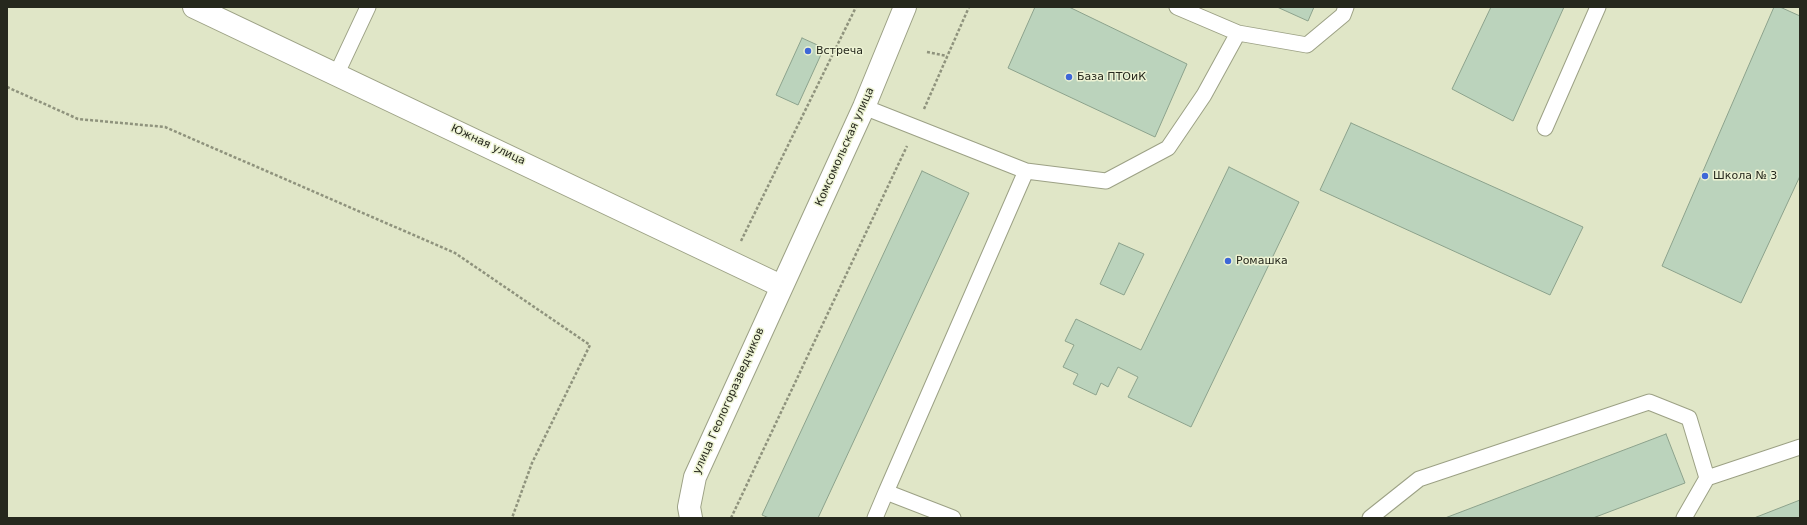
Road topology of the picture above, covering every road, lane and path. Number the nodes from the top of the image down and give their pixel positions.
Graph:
1 (194, 7) edge
2 (368, 7) edge
3 (856, 7) edge
4 (905, 7) edge
5 (969, 7) edge
6 (1177, 7) edge
7 (1346, 7) edge
8 (1598, 7) edge
9 (1238, 33) junction
10 (927, 52) dead end
11 (948, 56) junction
12 (337, 74) junction
13 (7, 87) edge
14 (864, 107) junction
15 (916, 127) junction
16 (1545, 128) dead end
17 (1026, 171) junction
18 (731, 261) junction
19 (781, 286) junction
20 (1800, 447) edge
21 (1707, 478) junction
22 (886, 492) junction
23 (512, 518) edge
24 (691, 518) edge
25 (731, 518) edge
26 (875, 518) edge
27 (953, 518) edge
28 (1370, 518) edge
29 (1684, 518) edge

1 - 12 street, Южная улица
2 - 12 lane
3 - 18 path
4 - 14 street, Комсомольская улица
5 - 11 path
6 - 9 lane
7 - 9 lane
8 - 16 lane
9 - 17 lane
10 - 11 path
11 - 15 path
12 - 18 street, Южная улица
13 - 23 path
14 - 15 lane
14 - 19 street, Комсомольская улица
15 - 17 lane
15 - 25 path
17 - 22 lane
18 - 19 street, Южная улица
19 - 24 street, улица Геологоразведчиков
20 - 21 lane
21 - 28 lane
21 - 29 lane
22 - 26 lane
22 - 27 lane

